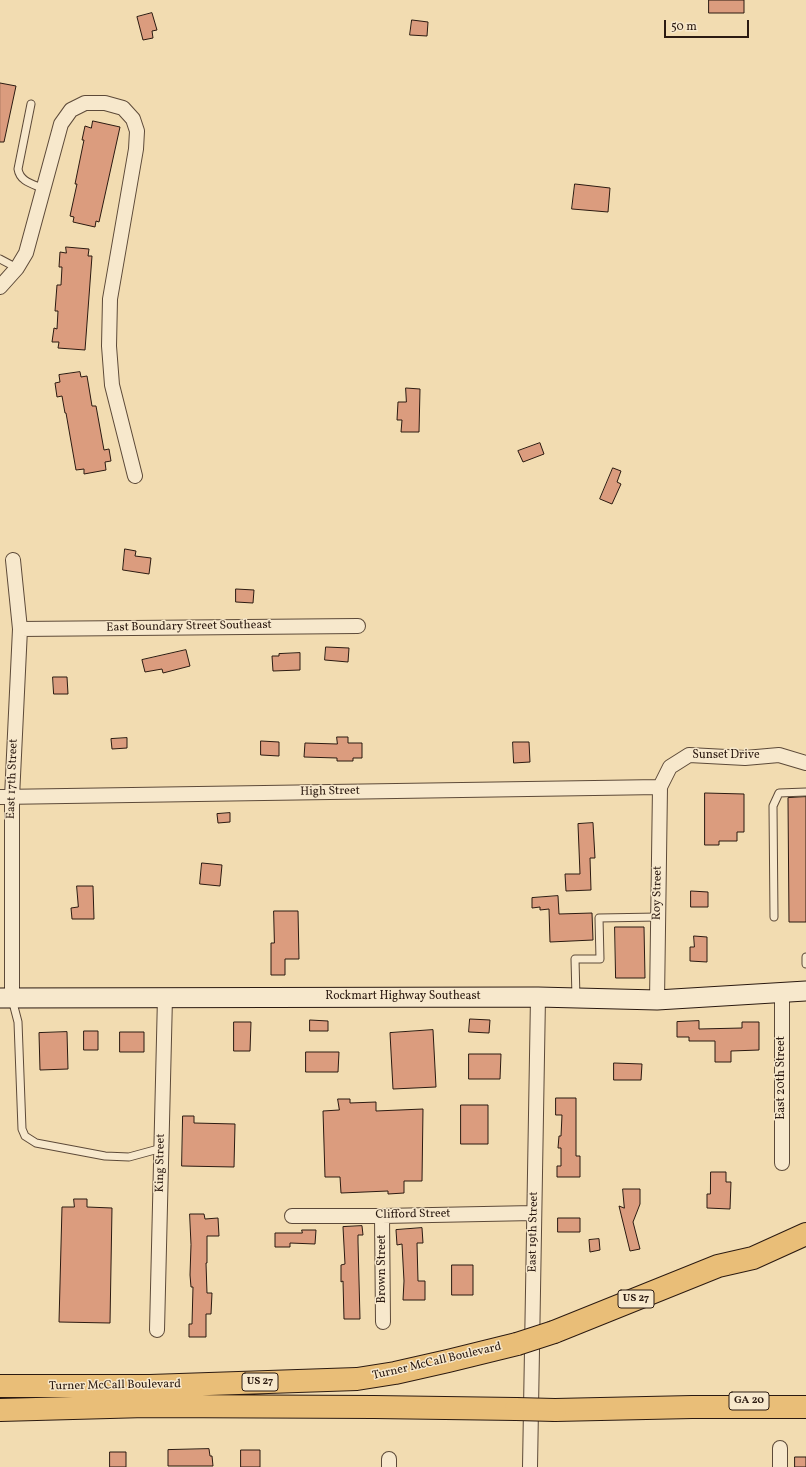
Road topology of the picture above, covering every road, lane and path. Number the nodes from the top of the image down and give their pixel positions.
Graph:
1 (32, 104) dead end
2 (44, 189) junction
3 (0, 259) edge
4 (16, 268) junction
5 (0, 287) edge
6 (135, 476) dead end
7 (13, 560) dead end
8 (358, 626) dead end
9 (20, 629) junction
10 (806, 763) edge
11 (660, 788) junction
12 (806, 792) edge
13 (6, 797) edge
14 (774, 917) dead end
15 (658, 918) junction
16 (806, 957) edge
17 (806, 964) edge
18 (806, 991) edge
19 (782, 993) junction
20 (165, 997) junction
21 (538, 997) junction
22 (6, 998) edge
23 (576, 998) junction
24 (657, 1000) junction
25 (162, 1148) junction
26 (782, 1163) dead end
27 (534, 1213) junction
28 (292, 1216) dead end
29 (382, 1216) junction
30 (806, 1223) edge
31 (806, 1234) edge
32 (718, 1266) junction
33 (383, 1322) dead end
34 (157, 1330) dead end
35 (0, 1386) edge
36 (806, 1398) edge
37 (692, 1407) junction
38 (806, 1407) edge
39 (0, 1410) edge
40 (780, 1448) dead end
41 (530, 1467) edge
42 (780, 1467) edge

1 - 2 lane
2 - 4 street
2 - 6 street
3 - 4 lane
4 - 5 street
7 - 9 street, East 17th Street
8 - 9 street, East Boundary Street Southeast
9 - 13 street, East 17th Street
10 - 11 street, Sunset Drive
11 - 13 street, High Street
11 - 15 street, Roy Street
12 - 14 lane
13 - 22 street, East 17th Street
15 - 23 lane
15 - 24 street, Roy Street
16 - 17 lane
18 - 19 main road, Rockmart Highway Southeast
19 - 24 main road, Rockmart Highway Southeast
19 - 26 street, East 20th Street
20 - 21 main road, Rockmart Highway Southeast
20 - 22 main road, Rockmart Highway Southeast
20 - 25 street, King Street
21 - 23 main road, Rockmart Highway Southeast
21 - 27 street, East 19th Street
22 - 25 lane
23 - 24 main road, Rockmart Highway Southeast
25 - 34 street, King Street
27 - 29 street, Clifford Street
27 - 41 street, East 19th Street
28 - 29 street, Clifford Street
29 - 33 street, Brown Street
30 - 32 highway
31 - 32 highway, Turner McCall Boulevard / US 27
32 - 35 highway, Turner McCall Boulevard / US 27, bridge
36 - 37 highway, GA 20
37 - 38 highway, Turner McCall Boulevard / US 27
37 - 39 highway, Turner McCall Boulevard / US 27, bridge
40 - 42 street

